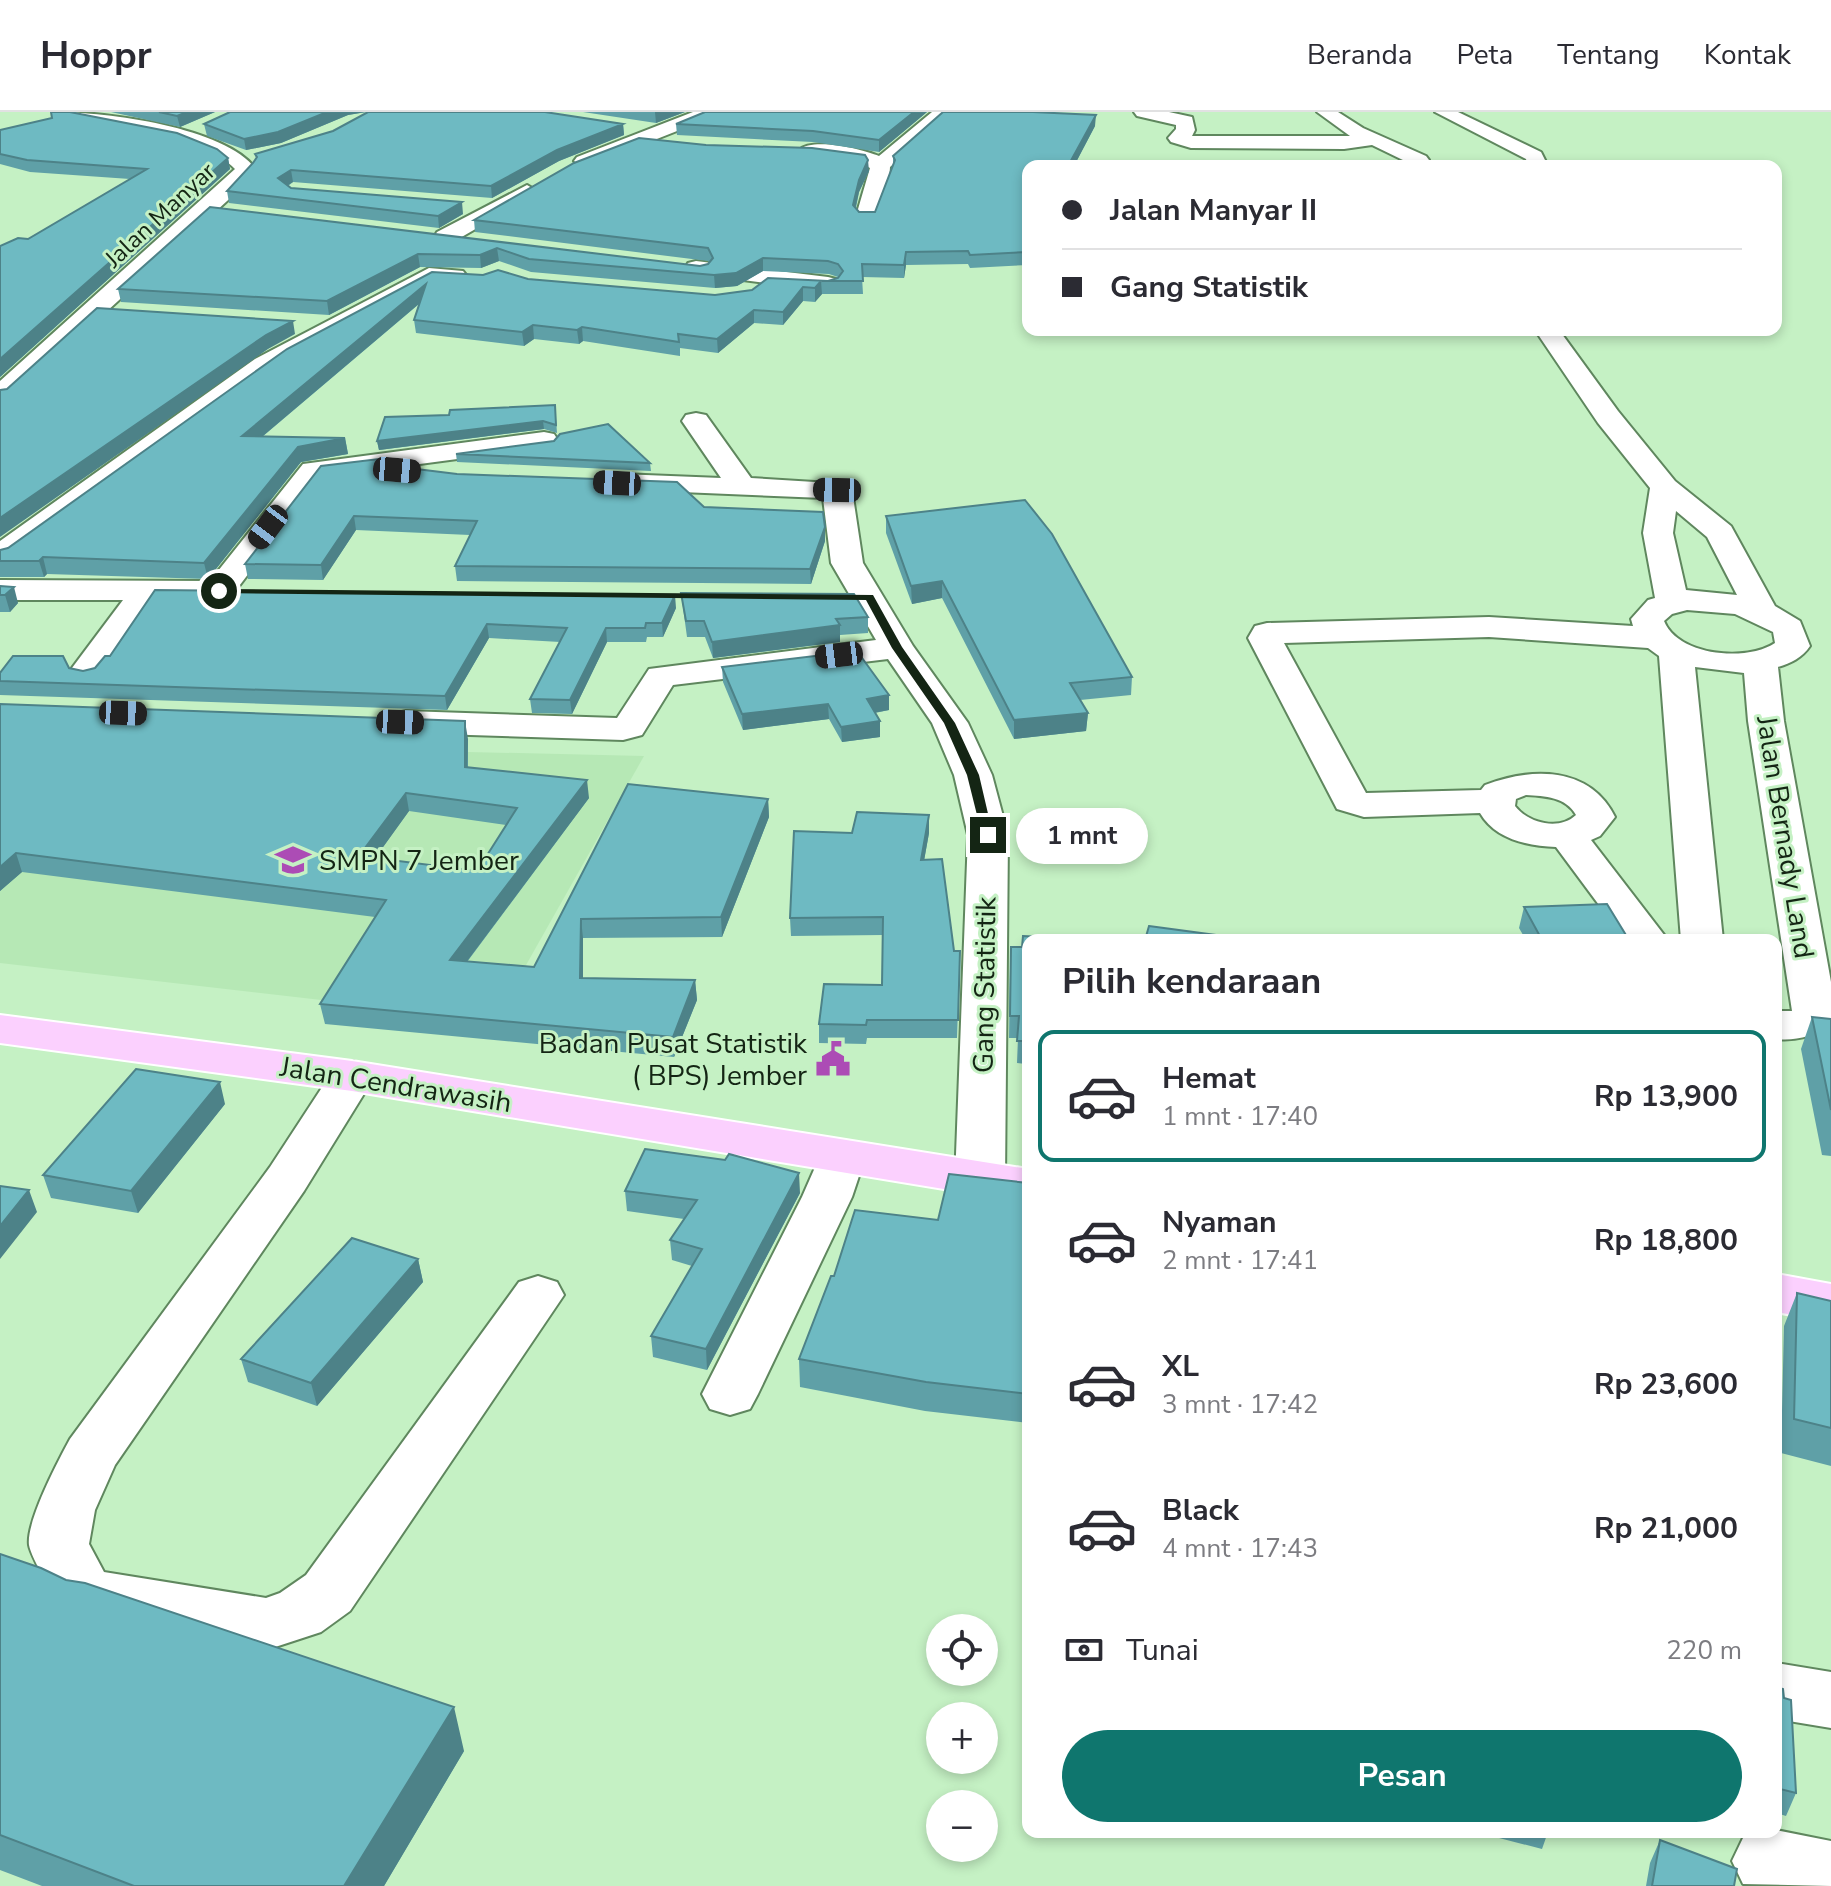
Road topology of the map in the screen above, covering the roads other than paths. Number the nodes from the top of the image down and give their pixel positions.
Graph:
1 (65, 112) edge
2 (709, 112) edge
3 (943, 112) edge
4 (1143, 112) edge
5 (1444, 112) edge
6 (103, 115) edge
7 (1325, 116) edge
8 (1169, 118) junction
9 (1200, 118) dead end
10 (204, 127) edge
11 (630, 134) junction
12 (180, 137) junction
13 (1375, 139) junction
14 (674, 145) edge
15 (791, 149) edge
16 (1419, 160) edge
17 (1536, 160) edge
18 (880, 165) junction
19 (567, 168) edge
20 (543, 182) edge
21 (227, 191) junction
22 (257, 191) edge
23 (466, 205) edge
24 (496, 208) junction
25 (206, 209) junction
26 (236, 213) edge
27 (867, 216) edge
28 (476, 241) edge
29 (675, 266) edge
30 (485, 278) edge
31 (367, 287) edge
32 (398, 290) junction
33 (730, 298) edge
34 (93, 311) junction
35 (123, 312) edge
36 (283, 323) edge
37 (337, 326) junction
38 (1551, 336) edge
39 (0, 395) edge
40 (696, 421) dead end
41 (544, 440) edge
42 (397, 470) edge
43 (475, 477) edge
44 (585, 481) edge
45 (1665, 487) junction
46 (743, 488) junction
47 (0, 555) edge
48 (0, 590) edge
49 (147, 591) junction
50 (1672, 603) junction
51 (1762, 612) junction
52 (1666, 644) junction
53 (897, 648) junction
54 (1760, 663) junction
55 (86, 672) edge
56 (378, 721) edge
57 (1642, 934) edge
58 (1701, 934) edge
59 (1782, 1026) edge
60 (0, 1029) edge
61 (352, 1076) junction
62 (841, 1158) junction
63 (980, 1181) junction
64 (1022, 1185) edge
65 (1782, 1294) edge
66 (538, 1295) dead end
67 (1831, 1303) edge
68 (730, 1394) dead end
69 (1782, 1692) edge
70 (1831, 1700) edge
71 (1767, 1861) dead end
72 (1831, 1874) edge

1 - 6 street, Jalan Manyar
2 - 11 street
3 - 18 street
4 - 8 street
5 - 17 street
6 - 12 street, Jalan Manyar
7 - 13 street
8 - 9 street
8 - 13 street
10 - 12 street
11 - 14 street
11 - 19 street
12 - 21 street, Jalan Manyar
13 - 16 street
15 - 18 street
18 - 27 street
20 - 24 street
21 - 22 street
21 - 25 street, Jalan Manyar
23 - 24 street
24 - 28 street
25 - 26 street
25 - 34 street, Jalan Manyar
29 - 33 street
30 - 32 street
31 - 32 street
32 - 37 street
34 - 35 street
34 - 39 street, Jalan Manyar
36 - 37 street
37 - 47 street
38 - 45 street
40 - 46 street
41 - 49 street
42 - 43 street
44 - 46 street
45 - 50 street
45 - 51 street
46 - 53 street, Gang Statistik
48 - 49 street
49 - 55 street
50 - 51 street
50 - 52 street
51 - 54 street
52 - 54 street
52 - 57 street
52 - 58 street
53 - 56 street
53 - 63 street, Gang Statistik
54 - 59 street, Jalan Bernady Land
60 - 61 main road, Jalan Cendrawasih
61 - 62 main road, Jalan Cendrawasih
61 - 66 street
62 - 63 main road, Jalan Cendrawasih
62 - 68 street
63 - 64 main road, Jalan Cendrawasih
65 - 67 main road
69 - 70 street
71 - 72 street

